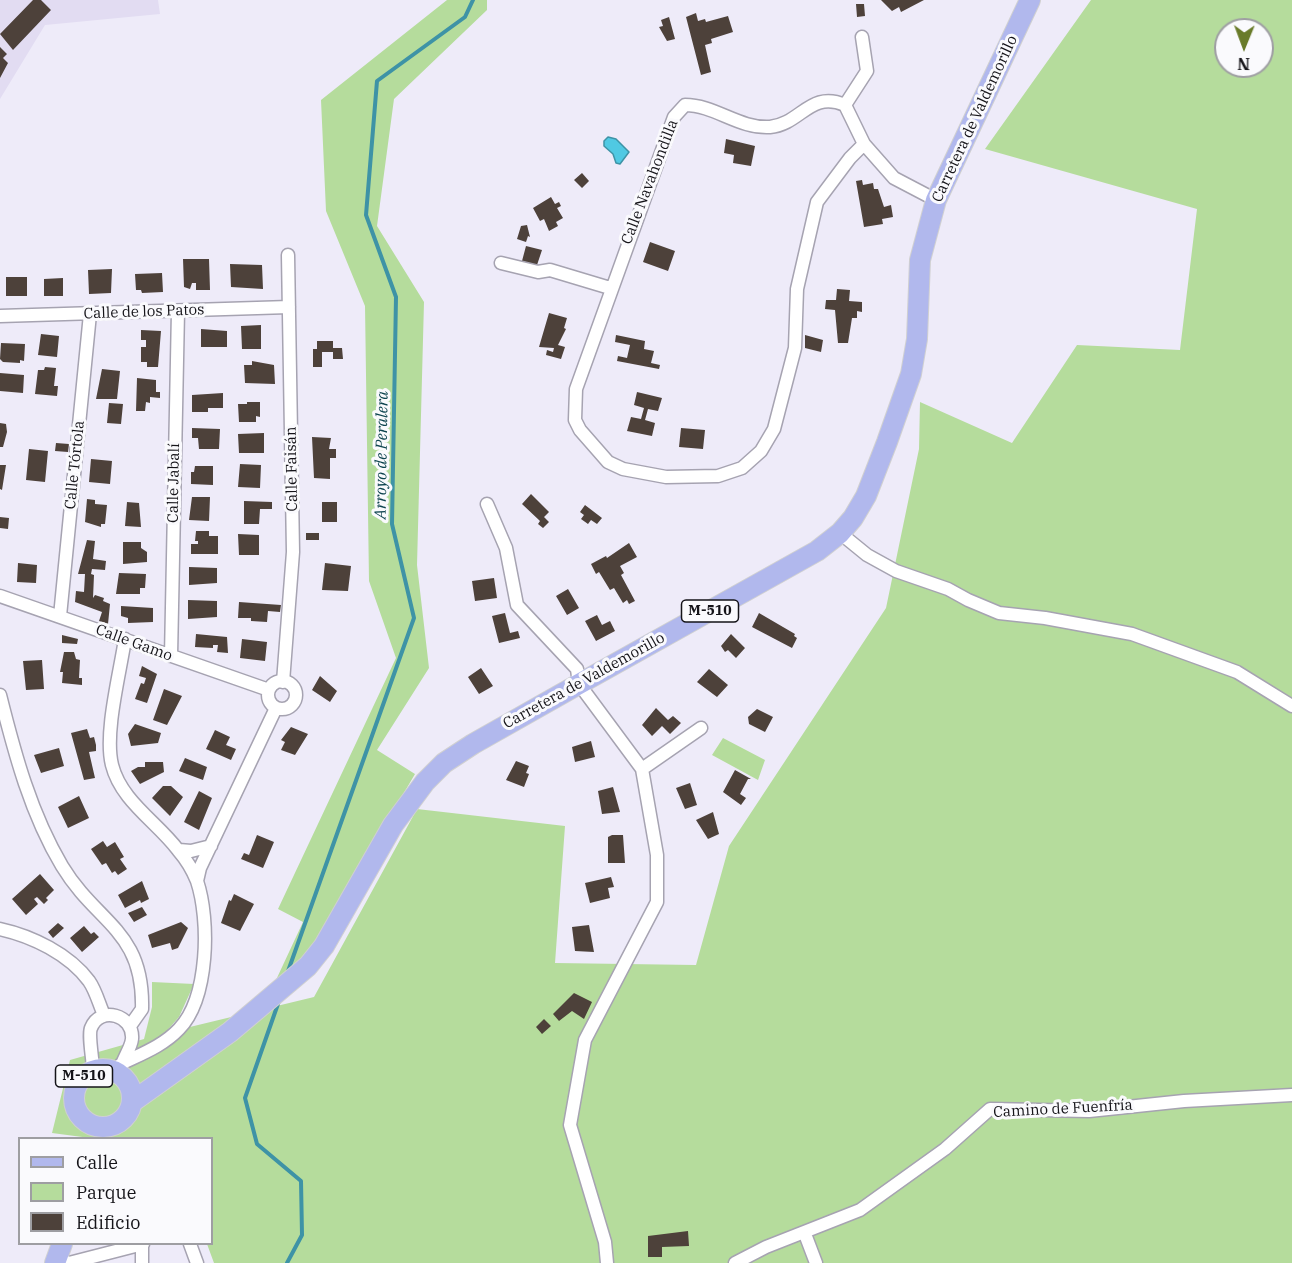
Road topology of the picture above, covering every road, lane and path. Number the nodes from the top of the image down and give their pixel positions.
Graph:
1 (1030, 0) edge
2 (862, 37) dead end
3 (845, 105) junction
4 (864, 144) junction
5 (936, 200) junction
6 (288, 255) dead end
7 (501, 263) dead end
8 (610, 288) junction
9 (289, 307) junction
10 (178, 311) junction
11 (90, 314) junction
12 (0, 316) edge
13 (487, 504) dead end
14 (840, 533) junction
15 (0, 599) edge
16 (60, 616) junction
17 (125, 639) junction
18 (171, 656) junction
19 (283, 682) junction
20 (579, 684) junction
21 (269, 690) junction
22 (0, 695) edge
23 (1292, 706) edge
24 (276, 708) junction
25 (701, 729) dead end
26 (642, 768) junction
27 (211, 846) junction
28 (179, 850) junction
29 (197, 881) junction
30 (0, 929) edge
31 (104, 1015) junction
32 (131, 1032) junction
33 (151, 1049) junction
34 (93, 1071) junction
35 (122, 1073) junction
36 (172, 1074) junction
37 (1292, 1095) edge
38 (132, 1102) junction
39 (85, 1129) edge
40 (114, 1131) edge
41 (805, 1234) junction
42 (139, 1245) edge
43 (143, 1245) edge
44 (190, 1245) edge
45 (57, 1255) edge
46 (142, 1263) edge
47 (197, 1263) edge
48 (607, 1263) edge
49 (735, 1263) edge
50 (816, 1263) edge

1 - 5 main road, Carretera de Valdemorillo / M-510
2 - 3 street
3 - 4 street
3 - 8 street, Calle Navahondilla
4 - 5 street
4 - 8 street, Calle Navahondilla
5 - 14 main road, Carretera de Valdemorillo / M-510
6 - 9 street, Calle Faisán
7 - 8 street
9 - 10 street, Calle de los Patos
9 - 19 street, Calle Faisán
10 - 11 street, Calle de los Patos
10 - 18 street, Calle Jabalí
11 - 12 street, Calle de los Patos
11 - 16 street, Calle Tórtola
13 - 20 street
14 - 20 main road, Carretera de Valdemorillo / M-510
14 - 23 street
15 - 16 street, Calle Gamo
16 - 17 street, Calle Gamo
17 - 18 street, Calle Gamo
17 - 28 street
18 - 21 street, Calle Gamo
19 - 21 street
19 - 24 street
20 - 26 street
20 - 36 main road, Carretera de Valdemorillo / M-510
21 - 24 street
22 - 32 street
24 - 27 street
25 - 26 street
26 - 48 street
27 - 28 street
27 - 29 street
28 - 29 street
29 - 33 street
30 - 31 street
31 - 32 street
31 - 34 street
32 - 33 street
32 - 35 street
33 - 35 street
34 - 35 main road, M-510
34 - 39 main road, M-510
35 - 36 main road, Carretera de Valdemorillo / M-510
35 - 38 main road, M-510
36 - 38 main road, Carretera de Valdemorillo / M-510
37 - 41 street, Camino de Fuenfría
38 - 40 main road, M-510
39 - 40 main road, M-510
41 - 49 street, Camino de Fuenfría
41 - 50 street
42 - 45 street
43 - 46 street
44 - 47 street

